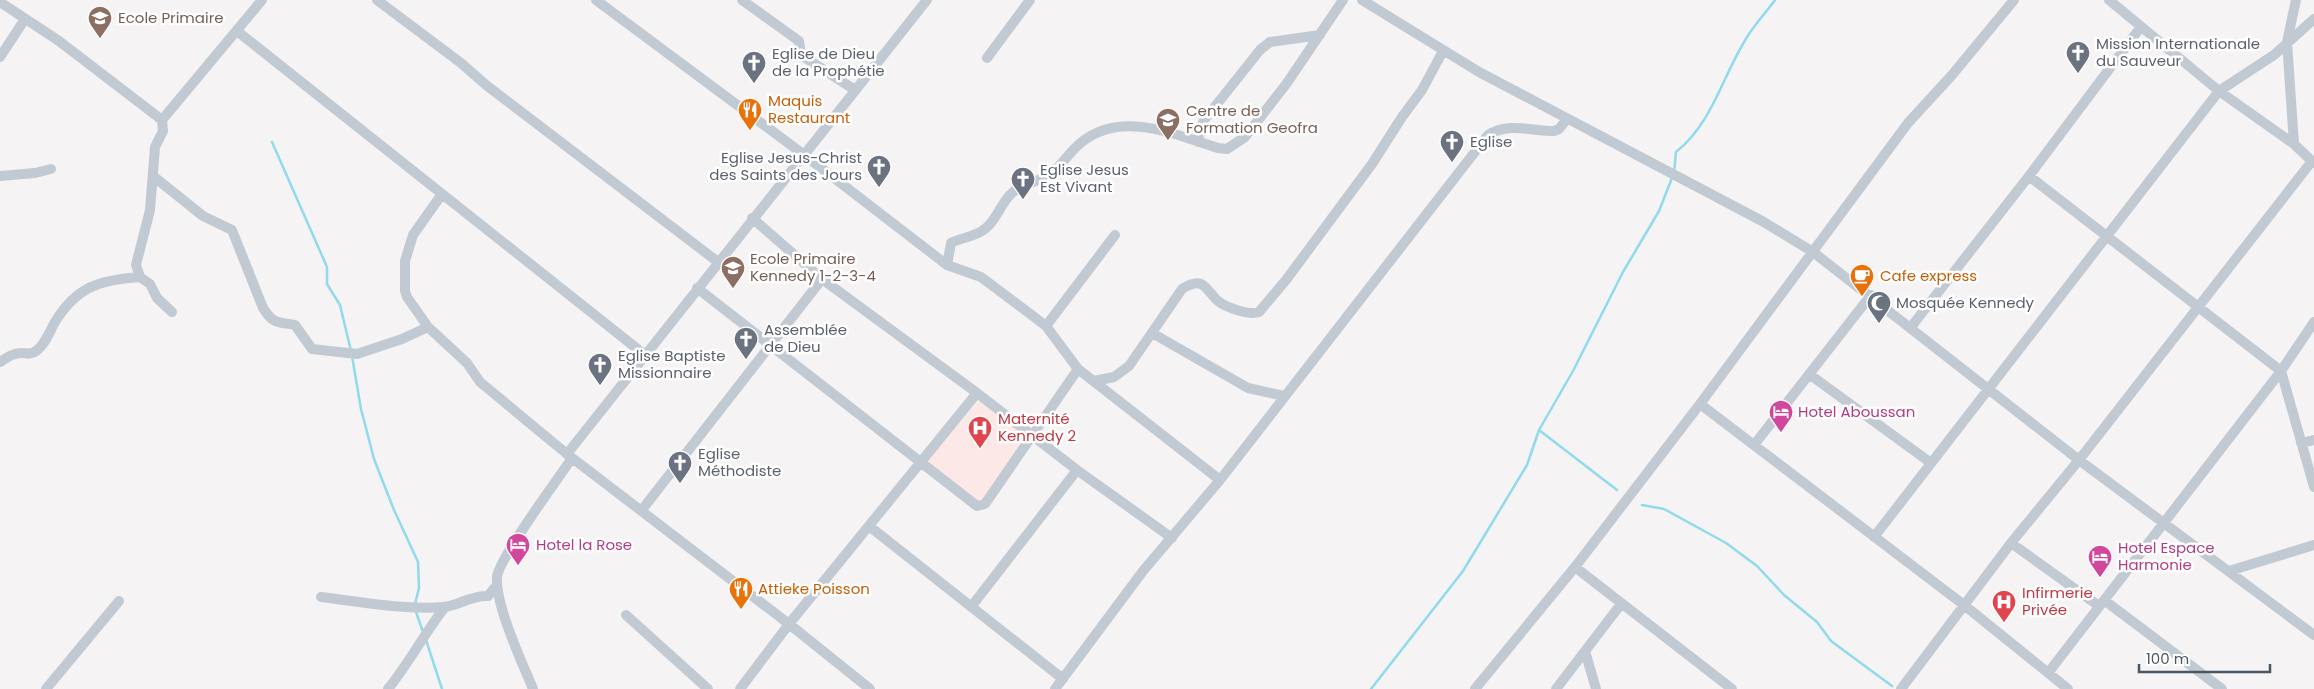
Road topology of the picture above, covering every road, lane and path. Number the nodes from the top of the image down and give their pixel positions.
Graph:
1 (262, 0) edge
2 (377, 0) edge
3 (596, 0) edge
4 (742, 0) edge
5 (927, 0) edge
6 (1030, 0) edge
7 (1342, 0) edge
8 (1362, 0) edge
9 (2014, 0) edge
10 (2108, 0) edge
11 (2296, 0) edge
12 (5, 3) edge
13 (25, 19) junction
14 (2314, 19) edge
15 (2140, 28) junction
16 (237, 31) junction
17 (1320, 35) junction
18 (2287, 42) junction
19 (1443, 51) junction
20 (0, 57) edge
21 (987, 58) dead end
22 (855, 90) junction
23 (2219, 91) junction
24 (1567, 119) junction
25 (162, 120) junction
26 (1198, 142) junction
27 (2294, 144) junction
28 (803, 154) junction
29 (2313, 162) edge
30 (51, 169) dead end
31 (0, 176) edge
32 (153, 176) junction
33 (2029, 176) junction
34 (442, 194) junction
35 (752, 218) junction
36 (1116, 235) dead end
37 (2107, 235) junction
38 (1813, 252) junction
39 (718, 262) junction
40 (947, 265) junction
41 (140, 277) junction
42 (822, 278) junction
43 (697, 288) junction
44 (1871, 295) junction
45 (2198, 304) junction
46 (172, 312) dead end
47 (2314, 322) edge
48 (1046, 326) junction
49 (428, 327) junction
50 (1911, 327) junction
51 (1152, 333) junction
52 (770, 345) junction
53 (644, 355) junction
54 (0, 362) edge
55 (1078, 369) junction
56 (2281, 371) junction
57 (1809, 374) junction
58 (1094, 381) junction
59 (1989, 389) junction
60 (977, 393) junction
61 (1284, 396) junction
62 (1700, 404) junction
63 (1032, 436) junction
64 (2314, 440) edge
65 (2301, 443) junction
66 (1754, 445) junction
67 (569, 456) junction
68 (2078, 460) junction
69 (922, 461) junction
70 (1932, 463) junction
71 (1077, 470) junction
72 (1220, 480) junction
73 (2314, 487) edge
74 (641, 511) junction
75 (2164, 523) junction
76 (869, 526) junction
77 (1874, 537) junction
78 (1172, 538) junction
79 (2011, 543) junction
80 (2314, 546) edge
81 (1575, 567) junction
82 (2229, 571) junction
83 (497, 585) junction
84 (322, 597) dead end
85 (120, 601) dead end
86 (2101, 603) junction
87 (1621, 604) junction
88 (1964, 605) junction
89 (445, 607) junction
90 (971, 607) junction
91 (626, 615) dead end
92 (789, 624) junction
93 (2314, 635) edge
94 (1585, 651) junction
95 (2048, 674) junction
96 (1063, 679) junction
97 (46, 689) edge
98 (388, 689) edge
99 (533, 689) edge
100 (708, 689) edge
101 (740, 689) edge
102 (870, 689) edge
103 (1056, 689) edge
104 (1475, 689) edge
105 (1556, 689) edge
106 (1596, 689) edge
107 (1732, 689) edge
108 (1901, 689) edge
109 (2068, 689) edge
110 (2222, 689) edge

1 - 16 street
2 - 39 street
3 - 28 street
4 - 22 street
5 - 22 street
6 - 21 street
7 - 17 street
8 - 19 street
9 - 38 street
10 - 15 street
11 - 18 street
12 - 13 street
13 - 20 street
13 - 25 street
14 - 18 street
15 - 23 street
15 - 33 street
16 - 25 street
16 - 34 street
17 - 26 street
17 - 26 street
18 - 23 street
18 - 27 street
19 - 24 street
19 - 51 street
22 - 28 street
23 - 27 street
23 - 37 street
24 - 38 street
24 - 61 street
25 - 32 street
26 - 40 street
27 - 29 street
28 - 35 street
28 - 40 street
29 - 45 street
30 - 31 street
32 - 41 street
32 - 49 street
33 - 37 street
33 - 50 street
34 - 49 street
34 - 53 street
35 - 39 street
35 - 42 street
36 - 48 street
37 - 45 street
37 - 59 street
38 - 44 street
38 - 62 street
39 - 43 street
40 - 48 street
41 - 46 street
41 - 54 street
42 - 52 street
42 - 60 street
43 - 52 street
43 - 53 street
44 - 50 street
44 - 57 street
45 - 56 street
45 - 68 street
47 - 56 street
48 - 55 street
49 - 67 street
50 - 59 street
51 - 58 street
51 - 61 street
52 - 69 street
52 - 74 street
53 - 67 street
55 - 58 street
55 - 63 street
56 - 65 street
56 - 75 street
57 - 66 street
57 - 70 street
58 - 72 street
59 - 68 street
59 - 70 street
60 - 63 street
60 - 69 street
61 - 72 street
62 - 66 street
62 - 81 street
63 - 69 street
63 - 71 street
64 - 65 street
65 - 73 street
66 - 77 street
67 - 74 street
67 - 83 street
68 - 75 street
68 - 79 street
69 - 76 street
70 - 77 street
71 - 78 street
71 - 90 street
72 - 78 street
74 - 92 street
75 - 82 street
75 - 86 street
76 - 90 street
76 - 92 street
77 - 88 street
78 - 96 street
79 - 86 street
79 - 88 street
80 - 82 street
81 - 87 street
81 - 104 street
82 - 93 street
83 - 89 street
83 - 99 street
84 - 89 street
85 - 97 street
86 - 95 street
86 - 110 street
87 - 94 street
87 - 107 street
88 - 95 street
88 - 108 street
89 - 98 street
90 - 96 street
91 - 100 street
92 - 101 street
92 - 102 street
94 - 105 street
94 - 106 street
95 - 109 street
96 - 103 street

